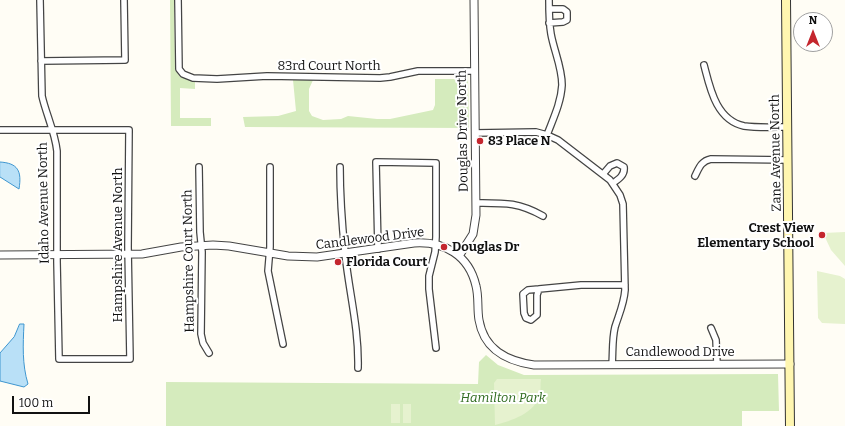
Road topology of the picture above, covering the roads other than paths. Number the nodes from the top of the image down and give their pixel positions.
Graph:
1 (40, 0) edge
2 (124, 0) edge
3 (178, 0) edge
4 (474, 0) edge
5 (549, 0) edge
6 (786, 0) edge
7 (549, 9) junction
8 (549, 23) junction
9 (41, 61) junction
10 (704, 65) dead end
11 (475, 71) junction
12 (788, 127) junction
13 (0, 130) edge
14 (52, 130) junction
15 (475, 133) junction
16 (547, 135) junction
17 (788, 160) junction
18 (199, 167) dead end
19 (270, 167) dead end
20 (340, 167) dead end
21 (604, 173) junction
22 (695, 176) dead end
23 (613, 183) junction
24 (476, 203) junction
25 (542, 216) dead end
26 (435, 244) junction
27 (201, 245) junction
28 (378, 249) junction
29 (129, 254) junction
30 (270, 254) junction
31 (345, 254) junction
32 (0, 255) edge
33 (57, 255) junction
34 (459, 256) junction
35 (625, 285) junction
36 (539, 289) junction
37 (711, 328) dead end
38 (283, 344) dead end
39 (436, 348) dead end
40 (209, 353) dead end
41 (59, 359) joint
42 (612, 364) junction
43 (717, 364) junction
44 (790, 364) junction
45 (358, 368) dead end
46 (790, 426) edge

1 - 9 street, Idaho Avenue North
2 - 9 street
3 - 11 street, 83rd Court North
4 - 11 street, Douglas Drive North
5 - 7 street
6 - 12 main road, Zane Avenue North
7 - 8 street
7 - 8 street
8 - 16 street
9 - 14 street, Idaho Avenue North
10 - 12 street
11 - 15 street, Douglas Drive North
12 - 17 main road, Zane Avenue North
13 - 14 street
14 - 29 street, Hampshire Avenue North
14 - 33 street, Idaho Avenue North
15 - 16 street
15 - 24 street, Douglas Drive North
16 - 21 street
17 - 22 street
17 - 44 main road, Zane Avenue North
18 - 27 street, Hampshire Court North
19 - 30 street
20 - 31 street
21 - 23 street
21 - 23 street
23 - 35 street
24 - 25 street
24 - 34 street, Douglas Drive North
26 - 28 street, Candlewood Drive
26 - 28 street
26 - 34 street, Candlewood Drive
26 - 39 street
27 - 29 street, Candlewood Drive
27 - 30 street, Candlewood Drive
27 - 40 street, Hampshire Court North
28 - 31 street, Candlewood Drive
29 - 33 street, Candlewood Drive
29 - 41 street, Hampshire Avenue North
30 - 31 street, Candlewood Drive
30 - 38 street
31 - 45 street
32 - 33 street, Candlewood Drive
33 - 41 street, Idaho Avenue North
34 - 42 street, Candlewood Drive
35 - 36 street
35 - 42 street
36 - 36 street
37 - 43 street
42 - 43 street, Candlewood Drive
43 - 44 street, Candlewood Drive
44 - 46 main road, Zane Avenue North

